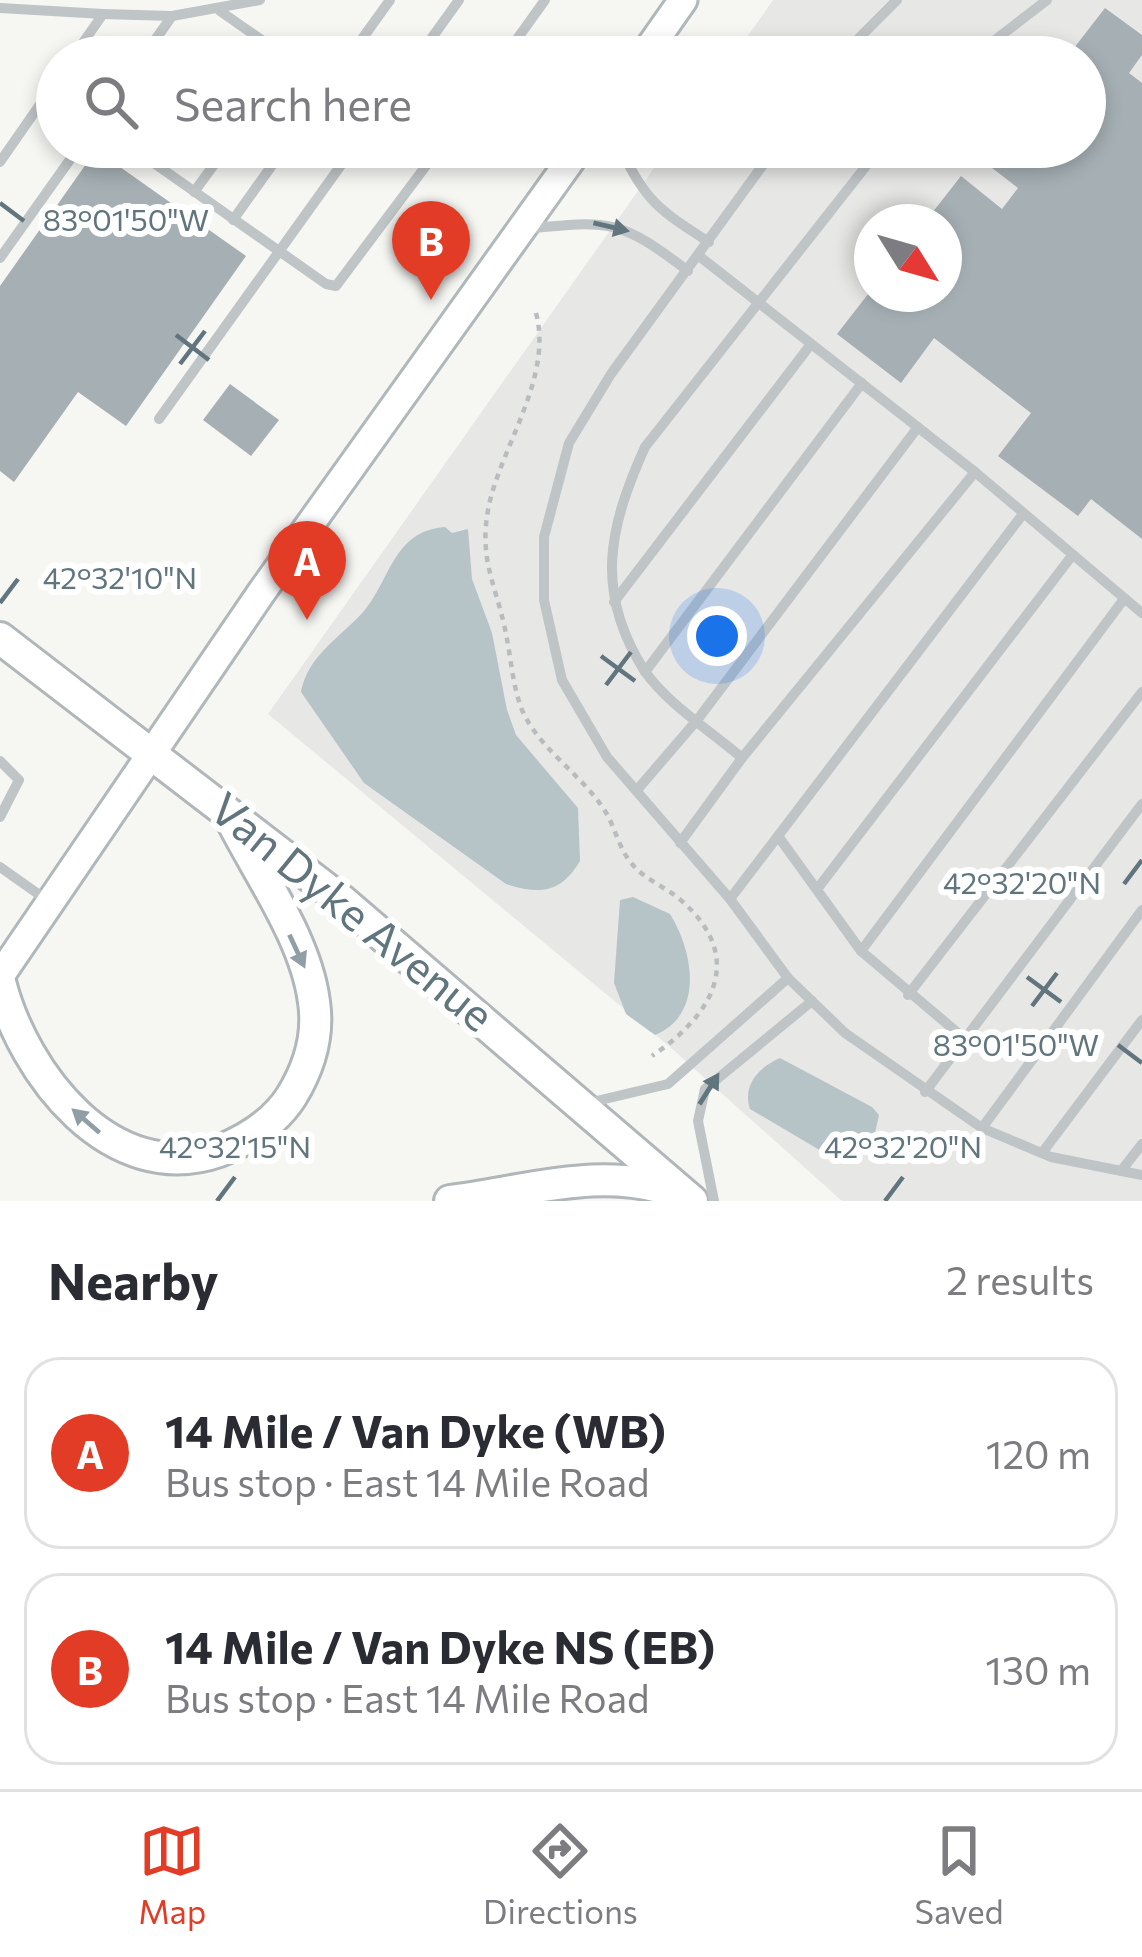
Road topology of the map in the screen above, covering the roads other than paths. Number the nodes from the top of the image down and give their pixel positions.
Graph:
1 (260, 0) edge
2 (390, 0) edge
3 (458, 0) edge
4 (545, 0) edge
5 (683, 0) edge
6 (897, 0) edge
7 (1047, 0) edge
8 (0, 8) edge
9 (220, 11) junction
10 (103, 14) junction
11 (172, 16) junction
12 (88, 36) edge
13 (158, 36) edge
14 (256, 36) edge
15 (364, 36) edge
16 (433, 36) edge
17 (519, 36) edge
18 (658, 36) edge
19 (861, 36) edge
20 (1000, 36) edge
21 (36, 110) edge
22 (0, 162) edge
23 (64, 168) edge
24 (160, 168) edge
25 (212, 168) edge
26 (270, 168) edge
27 (338, 168) edge
28 (424, 168) edge
29 (565, 168) edge
30 (628, 168) edge
31 (761, 168) edge
32 (864, 168) edge
33 (194, 192) junction
34 (233, 220) junction
35 (522, 230) junction
36 (709, 242) junction
37 (276, 250) junction
38 (699, 256) junction
39 (0, 258) edge
40 (688, 271) junction
41 (760, 304) junction
42 (811, 344) junction
43 (862, 383) junction
44 (158, 419) dead end
45 (919, 427) junction
46 (975, 472) junction
47 (1023, 514) junction
48 (1071, 557) junction
49 (1124, 599) junction
50 (614, 602) junction
51 (1142, 613) edge
52 (3, 647) edge
53 (645, 672) junction
54 (1142, 692) edge
55 (698, 719) junction
56 (154, 754) junction
57 (742, 758) junction
58 (0, 761) edge
59 (637, 790) junction
60 (1142, 804) edge
61 (225, 809) junction
62 (0, 818) edge
63 (778, 836) junction
64 (680, 843) junction
65 (0, 867) edge
66 (818, 888) junction
67 (730, 898) junction
68 (51, 902) junction
69 (1142, 910) edge
70 (860, 951) junction
71 (788, 978) junction
72 (0, 979) edge
73 (908, 995) junction
74 (812, 1001) junction
75 (1142, 1020) edge
76 (965, 1039) junction
77 (926, 1092) junction
78 (580, 1104) junction
79 (982, 1128) junction
80 (1142, 1144) edge
81 (1042, 1154) junction
82 (1121, 1171) junction
83 (1142, 1175) edge
84 (698, 1200) edge
85 (451, 1201) edge

1 - 9 lane
2 - 15 lane
3 - 16 lane
4 - 17 lane
5 - 18 main road
6 - 19 lane
7 - 20 lane
8 - 10 lane
9 - 11 lane
9 - 14 lane
10 - 11 lane
10 - 12 lane
11 - 13 lane
21 - 22 lane
23 - 39 lane
24 - 33 lane
25 - 33 lane
26 - 34 lane
27 - 37 lane
28 - 37 lane
29 - 35 main road
30 - 36 lane
31 - 36 lane
32 - 41 lane
33 - 34 lane
34 - 37 lane
35 -> 40 lane
35 - 56 main road
36 - 38 lane
37 - 44 lane
38 - 40 lane
38 - 41 lane
40 - 59 lane
41 - 42 lane
41 - 50 lane
42 - 43 lane
42 - 50 lane
43 - 45 lane
43 - 53 lane
45 - 46 lane
45 - 55 lane
46 - 47 lane
46 - 57 lane
47 - 48 lane
47 - 63 lane
48 - 49 lane
48 - 66 lane
49 - 51 lane
49 - 70 lane
50 - 53 lane
52 - 56 main road, Van Dyke Avenue
53 - 55 lane
54 - 73 lane
55 - 57 lane
55 - 59 lane
56 - 61 main road, Van Dyke Avenue
56 - 68 main road
57 - 64 lane
58 - 62 lane
59 - 64 lane
60 - 76 lane
61 -> 72 main road
61 - 78 main road, Van Dyke Avenue
63 - 66 lane
63 - 67 lane
64 - 67 lane
65 - 68 lane
66 - 70 lane
67 - 71 lane
68 - 72 main road
69 - 79 lane
70 - 73 lane
71 - 74 lane
71 - 78 lane
73 - 76 lane
74 - 77 lane
84 -> 74 lane
75 - 81 lane
76 - 77 lane
77 - 79 lane
78 - 84 main road, Van Dyke Avenue
79 - 81 lane
80 - 82 lane
81 - 82 lane
82 - 83 lane
84 - 85 main road

